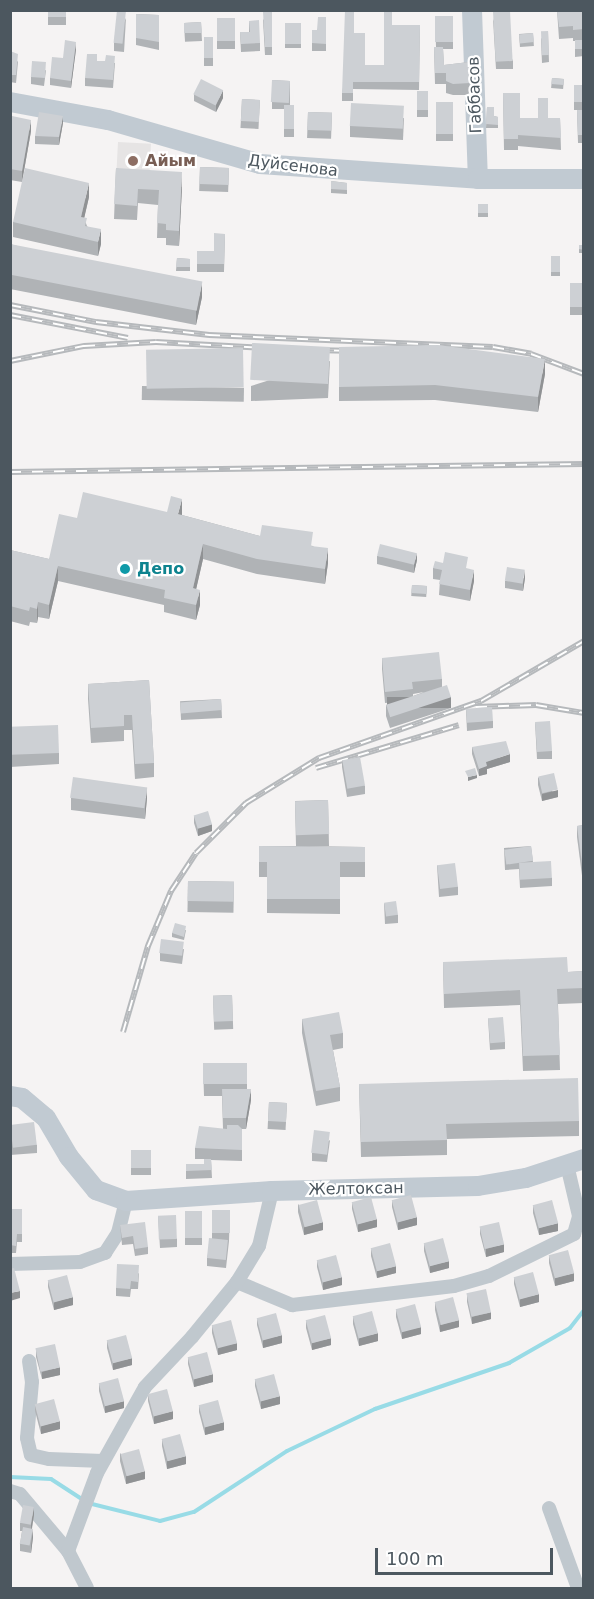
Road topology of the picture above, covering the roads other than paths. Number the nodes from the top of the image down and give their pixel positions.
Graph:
1 (472, 10) edge
2 (10, 102) edge
3 (584, 179) edge
4 (478, 180) junction
5 (16, 1097) edge
6 (575, 1162) edge
7 (272, 1191) junction
8 (126, 1201) junction
9 (10, 1264) edge
10 (237, 1282) junction
11 (29, 1361) dead end
12 (100, 1467) junction
13 (10, 1491) edge
14 (549, 1508) dead end
15 (68, 1551) junction
16 (87, 1588) edge
17 (578, 1588) edge

1 - 4 main road, Габбасов
2 - 4 main road, Дуйсенова
3 - 4 main road, Дуйсенова
5 - 8 main road, Желтоксан
6 - 7 main road, Желтоксан
6 - 10 street
7 - 8 main road, Желтоксан
7 - 10 street
8 - 9 street
10 - 12 street
11 - 12 street
12 - 15 street
13 - 15 street
14 - 17 street
15 - 16 street

